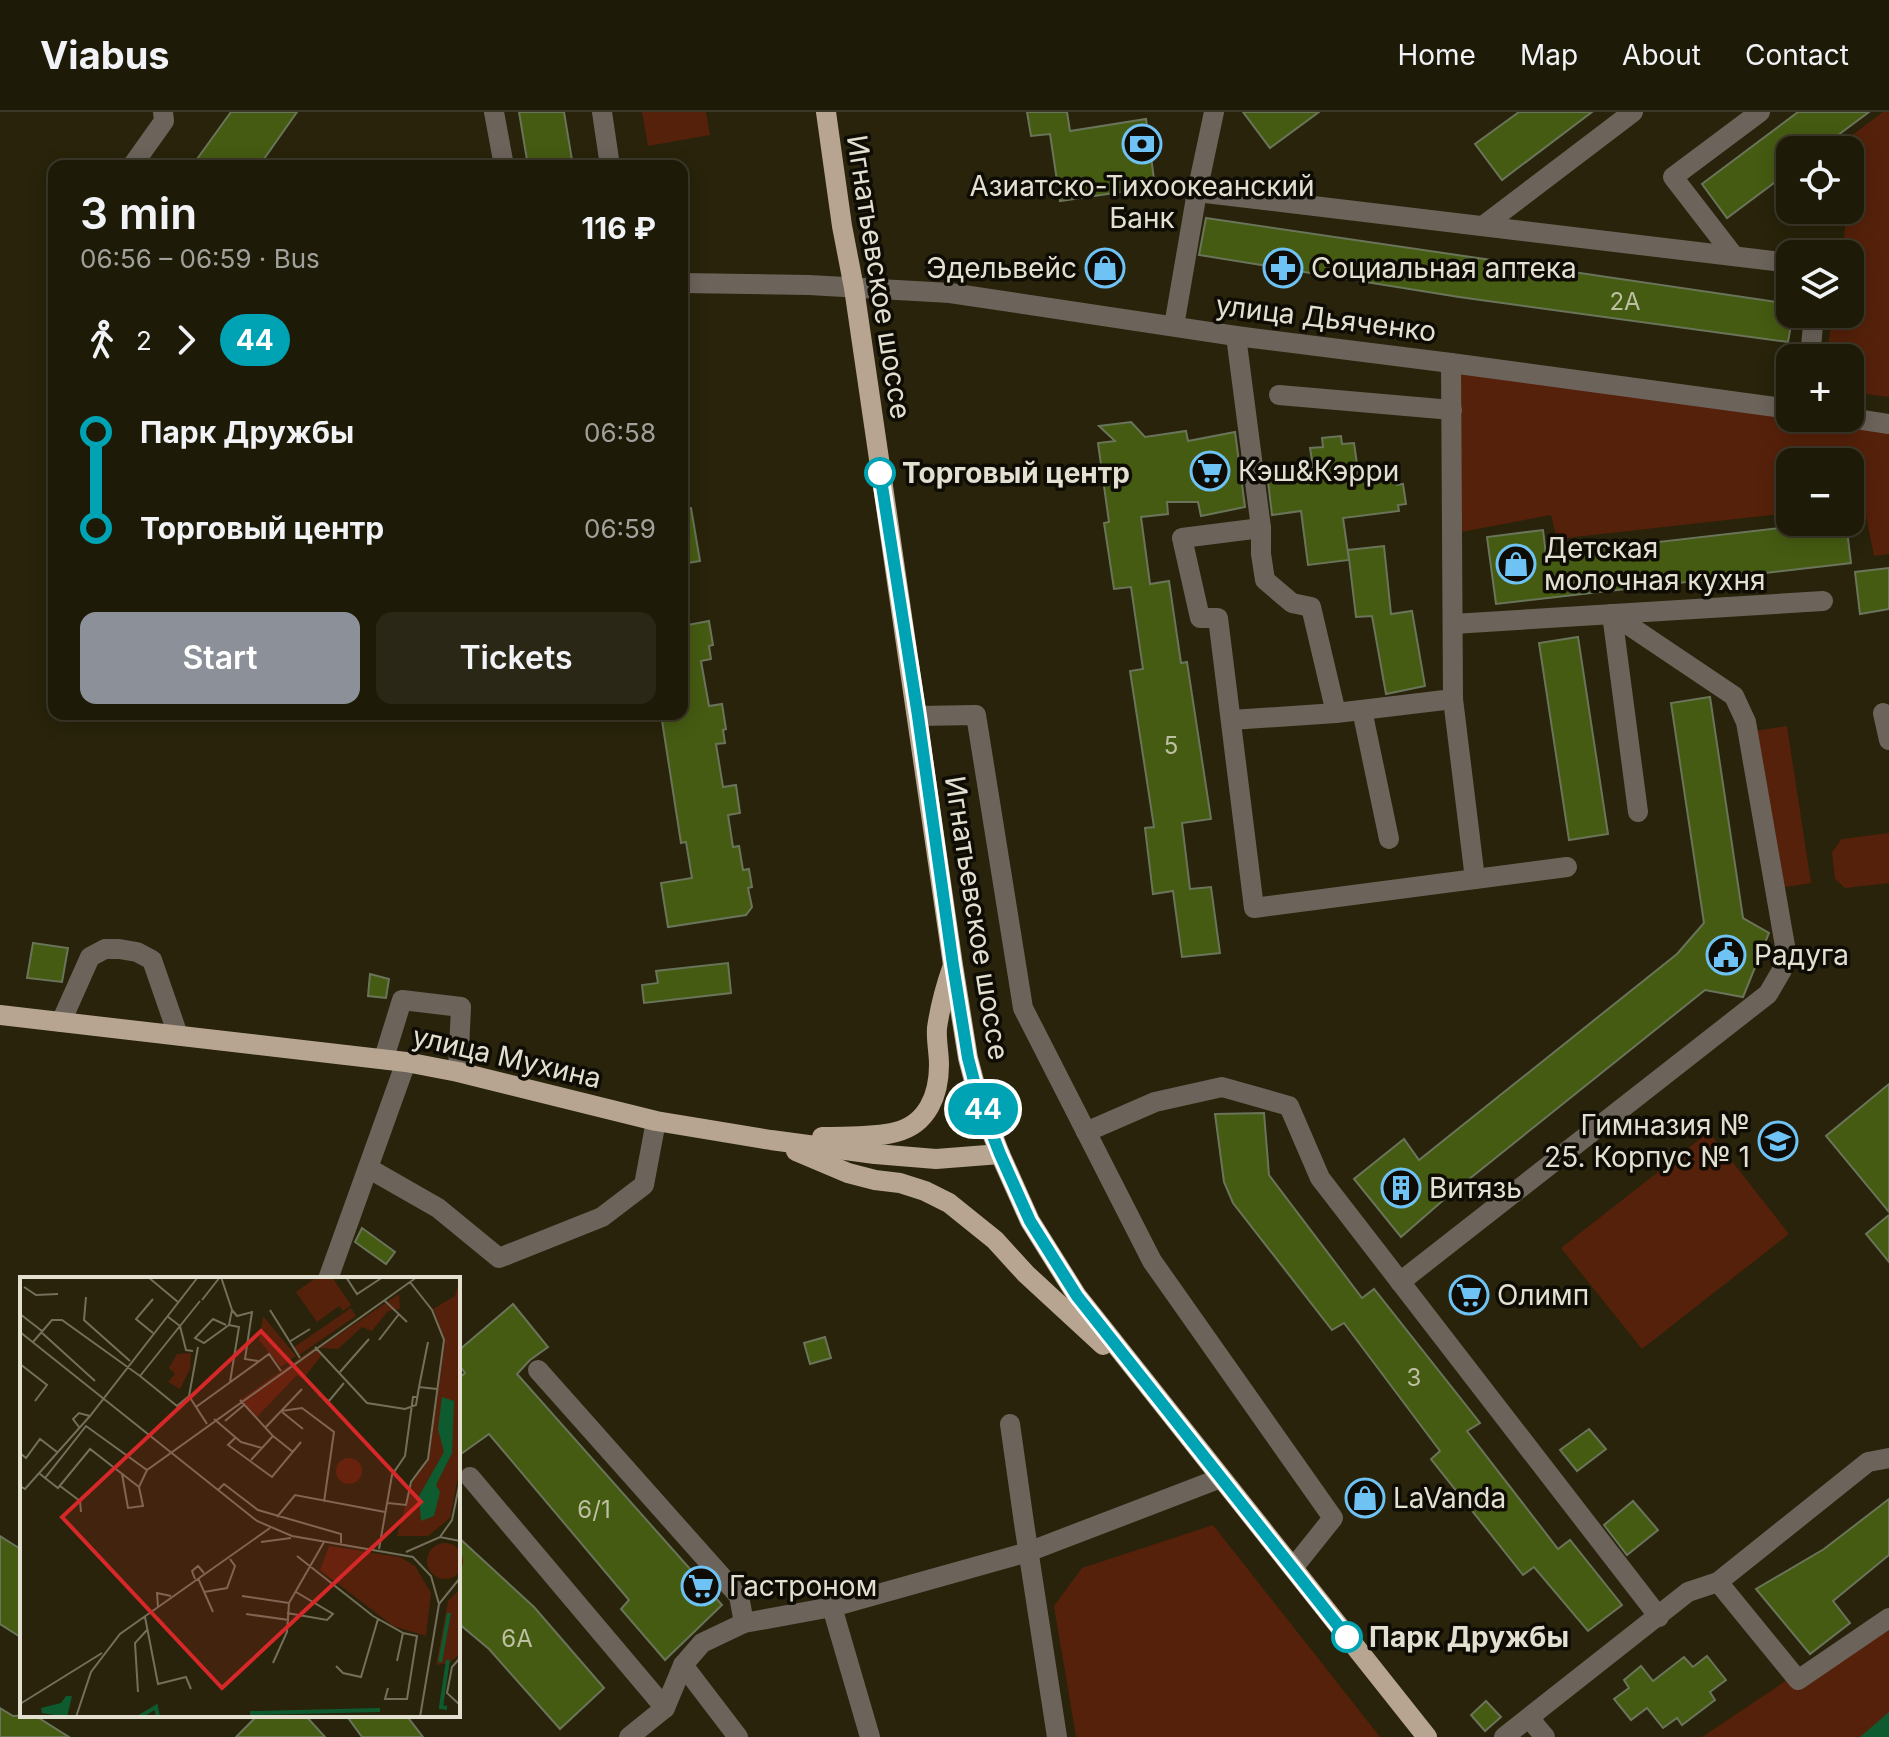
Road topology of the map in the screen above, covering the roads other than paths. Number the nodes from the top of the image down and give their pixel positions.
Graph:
1 (163, 112) edge
2 (494, 112) edge
3 (602, 112) edge
4 (826, 112) edge
5 (1214, 112) edge
6 (1633, 112) edge
7 (1760, 112) edge
8 (136, 160) edge
9 (503, 160) edge
10 (609, 160) edge
11 (1197, 192) junction
12 (1483, 226) junction
13 (1734, 256) junction
14 (1776, 261) edge
15 (688, 283) edge
16 (854, 288) junction
17 (1174, 326) junction
18 (1236, 336) junction
19 (1451, 363) junction
20 (1279, 395) dead end
21 (1776, 407) edge
22 (1452, 410) junction
23 (1864, 420) edge
24 (1889, 424) edge
25 (1261, 528) junction
26 (1823, 601) dead end
27 (1612, 614) junction
28 (1453, 624) junction
29 (1453, 699) junction
30 (1362, 710) junction
31 (1336, 713) junction
32 (1883, 713) dead end
33 (918, 716) junction
34 (1231, 720) junction
35 (1889, 740) edge
36 (1638, 812) dead end
37 (1389, 839) dead end
38 (1567, 867) dead end
39 (1475, 879) junction
40 (953, 965) junction
41 (0, 1015) edge
42 (61, 1022) junction
43 (178, 1035) junction
44 (384, 1058) junction
45 (406, 1062) junction
46 (458, 1072) junction
47 (656, 1121) junction
48 (1086, 1132) junction
49 (771, 1140) junction
50 (1000, 1154) junction
51 (368, 1168) junction
52 (329, 1277) edge
53 (1400, 1282) junction
54 (538, 1370) dead end
55 (1149, 1388) junction
56 (1010, 1424) dead end
57 (1889, 1458) edge
58 (470, 1477) dead end
59 (1221, 1478) junction
60 (1028, 1552) junction
61 (1293, 1568) junction
62 (1718, 1582) junction
63 (832, 1607) junction
64 (1659, 1617) junction
65 (1889, 1618) edge
66 (744, 1623) junction
67 (683, 1665) junction
68 (665, 1708) junction
69 (1533, 1715) junction
70 (1546, 1735) edge
71 (629, 1737) edge
72 (738, 1737) edge
73 (870, 1737) edge
74 (1057, 1737) edge
75 (1427, 1737) edge
76 (1504, 1737) edge

1 - 8 street
2 - 9 street
3 - 10 street
4 - 16 main road, Игнатьевское шоссе
5 - 11 street
6 - 12 street
7 - 13 street
11 - 12 street
11 - 17 street
12 - 13 street
13 - 14 street
15 - 16 street, улица Дьяченко
16 - 17 street, улица Дьяченко
16 - 33 main road, Игнатьевское шоссе
17 - 18 street, улица Дьяченко
18 - 19 street, улица Дьяченко
18 - 25 street
19 - 21 street, улица Дьяченко
19 - 22 street
20 - 22 street
22 - 28 street
23 - 24 street
25 - 31 street
25 - 34 street
26 - 27 street
27 - 28 street
27 - 36 street
27 - 53 street
28 - 29 street
29 - 30 street
29 - 39 street
30 - 31 street
30 - 37 street
31 - 34 street
32 - 35 street
33 - 40 main road, Игнатьевское шоссе
33 - 48 street
34 - 39 street
38 - 39 street
40 - 49 main road
40 - 50 main road, Игнатьевское шоссе
41 - 42 main road, улица Мухина
42 - 43 main road, улица Мухина
42 - 43 street
43 - 44 main road, улица Мухина
44 - 45 main road, улица Мухина
44 - 46 street
45 - 46 main road, улица Мухина
45 - 51 street
46 - 47 main road, улица Мухина
47 - 49 main road, улица Мухина
47 - 51 street
48 - 53 street
48 - 61 street
49 - 50 main road, улица Мухина
49 - 55 main road
50 - 55 main road, Игнатьевское шоссе
51 - 52 street
53 - 64 street
54 - 66 street
55 - 59 main road, Игнатьевское шоссе
56 - 60 street
57 - 62 street
58 - 68 street
59 - 60 street
59 - 61 main road, Игнатьевское шоссе
60 - 63 street
60 - 74 street
61 - 75 main road, Игнатьевское шоссе
62 - 64 street
62 - 65 street
63 - 66 street
63 - 73 street
64 - 69 street
66 - 67 street
67 - 68 street
67 - 72 street
68 - 71 street
69 - 70 street
69 - 76 street

